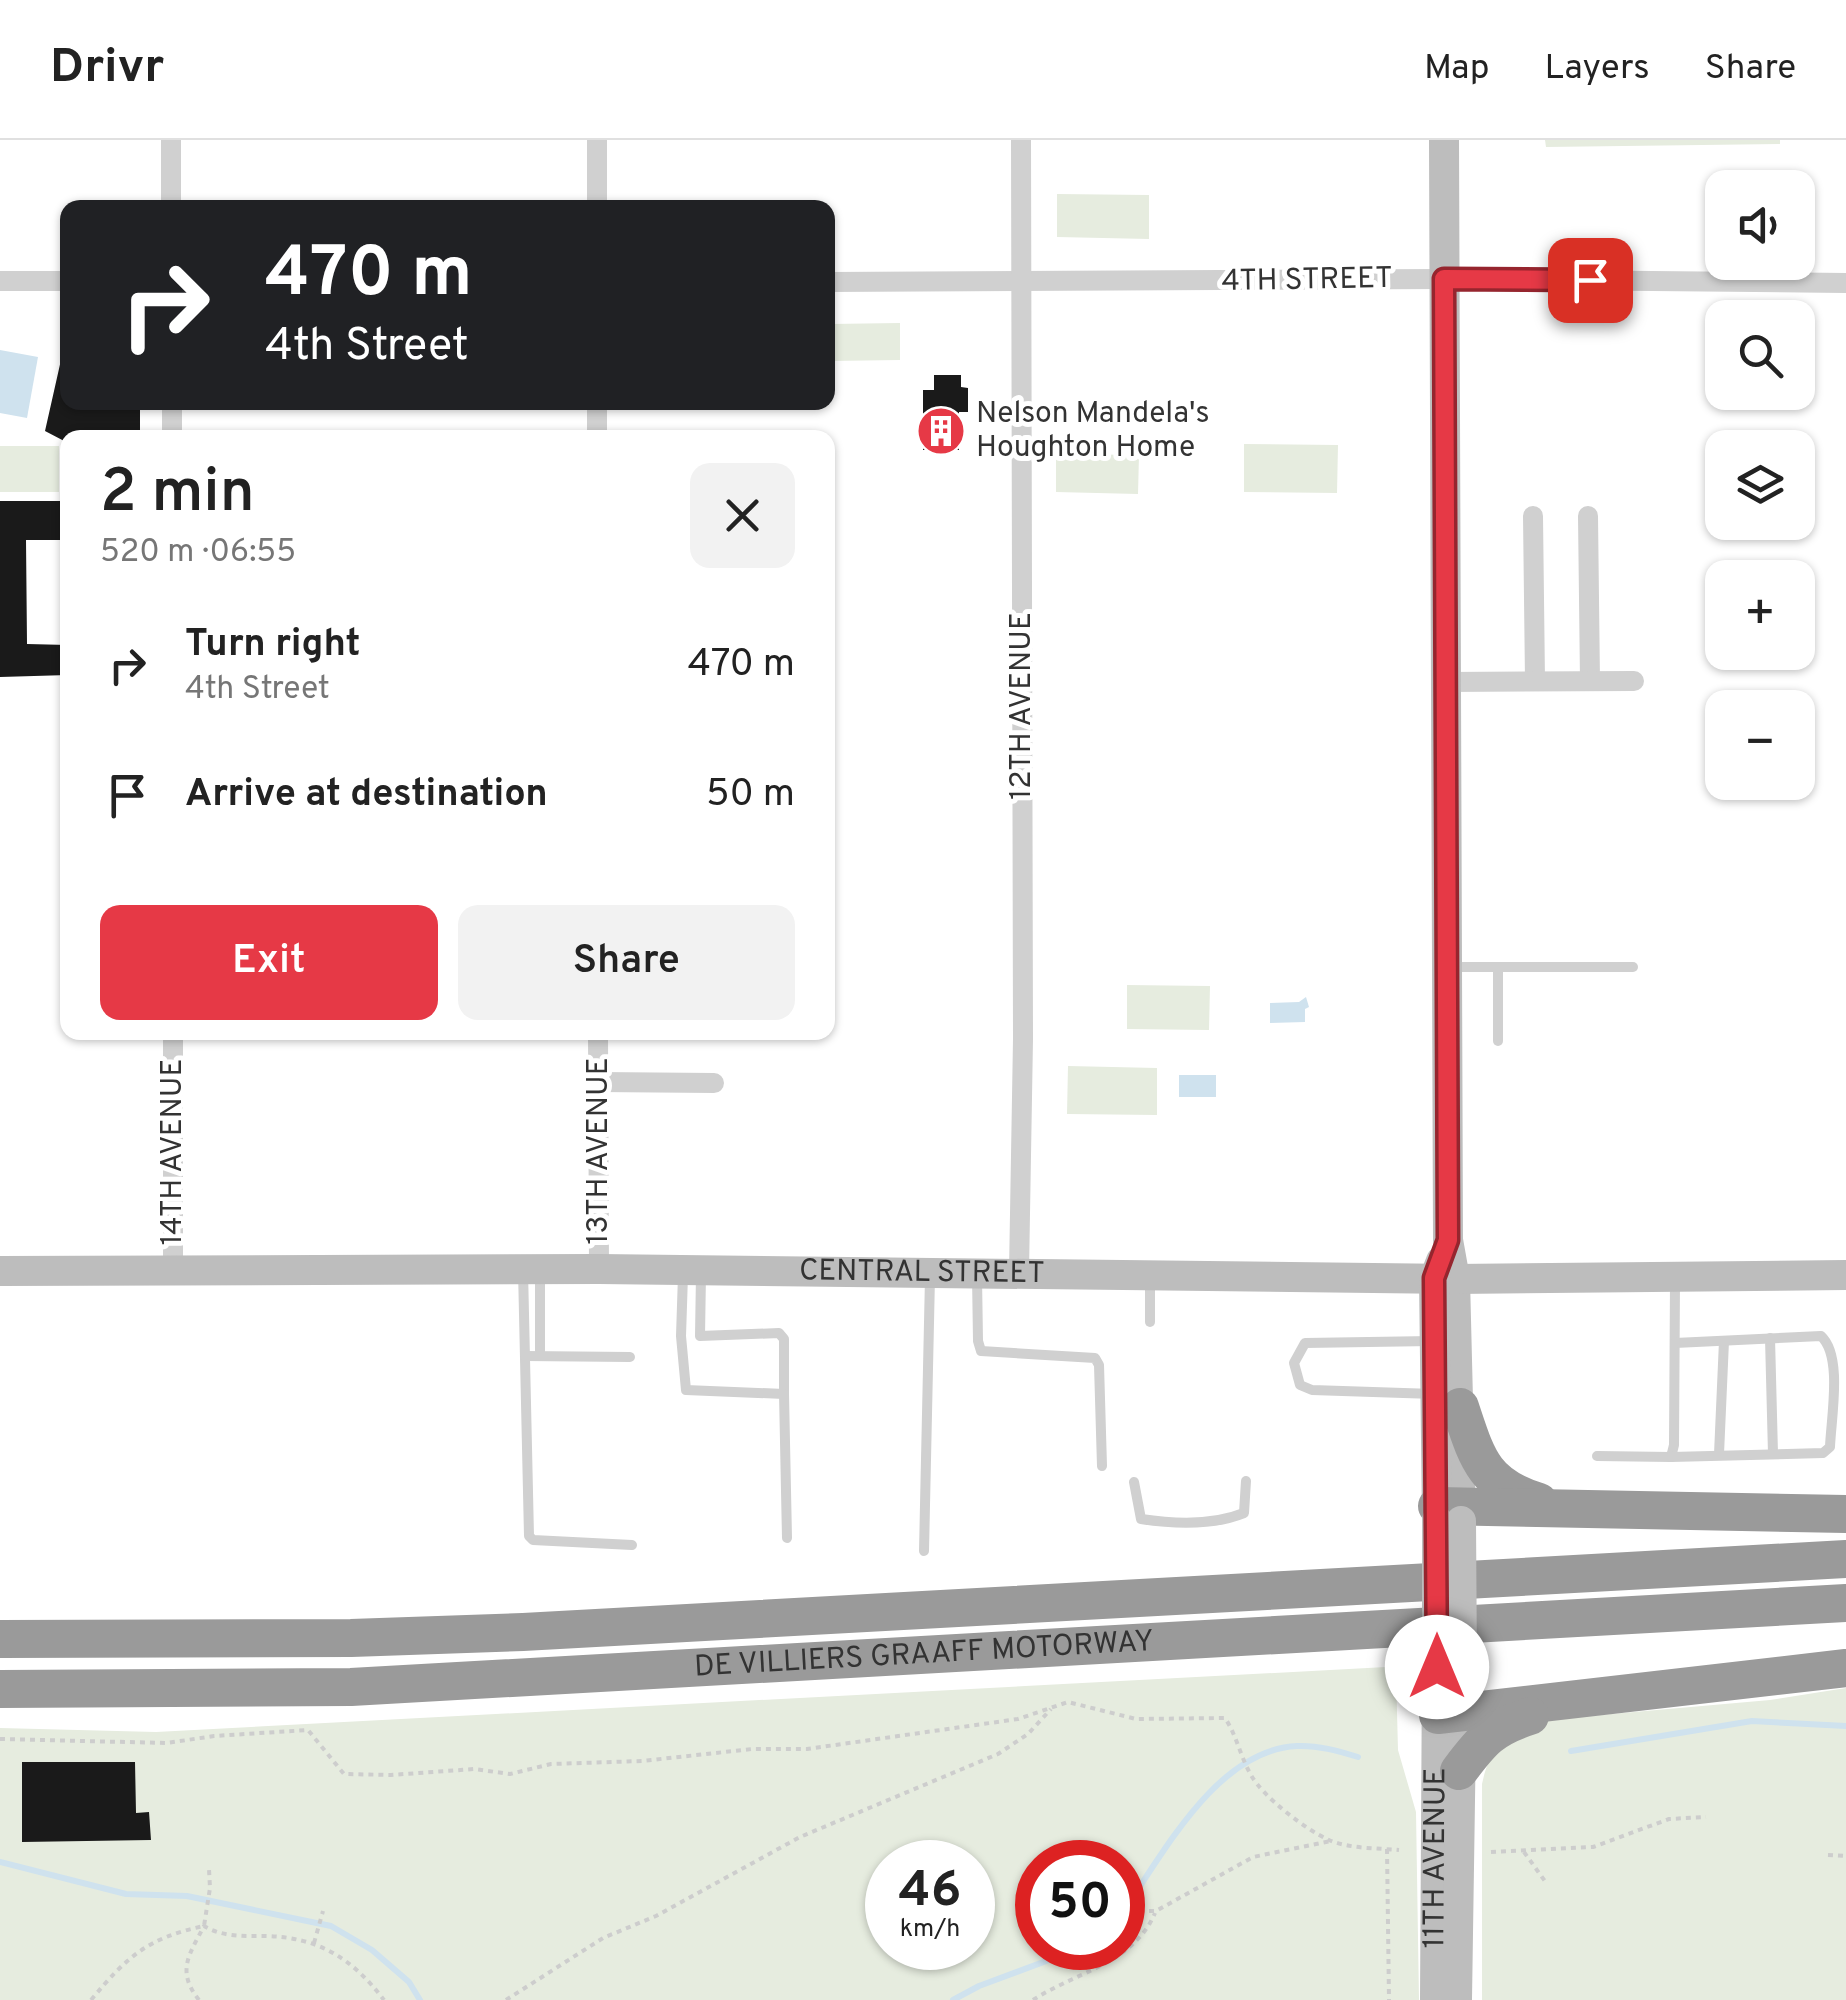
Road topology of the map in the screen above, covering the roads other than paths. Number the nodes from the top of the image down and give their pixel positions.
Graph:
1 (172, 140) edge
2 (597, 140) edge
3 (1021, 140) edge
4 (1444, 140) edge
5 (172, 200) edge
6 (597, 200) edge
7 (1444, 279) junction
8 (0, 281) edge
9 (60, 281) edge
10 (835, 282) edge
11 (1846, 283) edge
12 (1022, 284) junction
13 (1532, 516) dead end
14 (1588, 516) dead end
15 (1634, 680) dead end
16 (1590, 681) junction
17 (1446, 682) junction
18 (1536, 682) junction
19 (1448, 966) junction
20 (1498, 966) junction
21 (1633, 966) dead end
22 (173, 1040) edge
23 (598, 1040) edge
24 (1498, 1041) dead end
25 (598, 1082) junction
26 (714, 1082) dead end
27 (532, 1269) junction
28 (599, 1269) junction
29 (692, 1269) junction
30 (930, 1271) junction
31 (977, 1271) junction
32 (0, 1272) edge
33 (174, 1272) junction
34 (1020, 1272) junction
35 (1846, 1274) edge
36 (1150, 1276) junction
37 (1675, 1276) junction
38 (1445, 1279) junction
39 (1150, 1322) dead end
40 (681, 1336) junction
41 (700, 1336) junction
42 (1770, 1338) junction
43 (1724, 1340) junction
44 (1434, 1341) junction
45 (1674, 1343) junction
46 (524, 1356) junction
47 (540, 1356) junction
48 (630, 1357) dead end
49 (784, 1394) junction
50 (1447, 1400) junction
51 (1719, 1454) junction
52 (1772, 1454) junction
53 (1597, 1456) dead end
54 (1671, 1457) junction
55 (1102, 1466) dead end
56 (1246, 1481) dead end
57 (1134, 1482) dead end
58 (1559, 1508) junction
59 (1449, 1514) junction
60 (1846, 1514) edge
61 (787, 1538) dead end
62 (632, 1544) dead end
63 (924, 1550) dead end
64 (1846, 1559) edge
65 (1846, 1603) edge
66 (0, 1639) edge
67 (1846, 1668) edge
68 (0, 1689) edge
69 (1595, 1699) junction
70 (1449, 1714) junction
71 (1459, 1771) junction
72 (1435, 2000) edge
73 (1457, 2000) edge

1 - 5 street
2 - 6 street
3 - 12 street, 12TH AVENUE
4 - 7 main road, 11TH AVENUE
7 - 11 street, 4TH STREET
7 - 12 street, 4TH STREET
7 - 17 main road, 11TH AVENUE
8 - 9 street
10 - 12 street, 4TH STREET
12 - 34 street, 12TH AVENUE
13 - 18 street
14 - 16 street
15 - 16 street
16 - 18 street
17 - 18 street
17 - 19 main road, 11TH AVENUE
19 - 20 lane
19 - 38 main road, 11TH AVENUE
20 - 21 lane
20 - 24 lane
22 - 33 street, 14TH AVENUE
23 - 25 street, 13TH AVENUE
25 - 26 street
25 - 28 street, 13TH AVENUE
27 - 28 main road, CENTRAL STREET
27 - 33 main road, CENTRAL STREET
27 - 46 lane
27 - 47 lane
28 - 29 main road, CENTRAL STREET
29 - 30 main road, CENTRAL STREET
29 - 40 lane
29 - 41 lane
30 - 31 main road, CENTRAL STREET
30 - 63 lane
31 - 34 main road, CENTRAL STREET
31 - 55 lane
32 - 33 main road, CENTRAL STREET
34 - 36 main road, CENTRAL STREET
35 - 37 main road, CENTRAL STREET
36 - 38 main road, CENTRAL STREET
36 - 39 lane
37 - 38 main road, CENTRAL STREET
37 - 45 lane
38 - 44 main road, 11TH AVENUE
38 - 50 main road, 11TH AVENUE
40 - 41 lane
40 - 49 lane
41 - 49 lane
42 - 43 lane
42 - 52 lane
42 - 52 lane
43 - 45 lane
43 - 51 lane
44 - 50 main road, 11TH AVENUE
44 - 50 lane
45 - 54 lane
46 - 47 lane
46 - 62 lane
47 - 48 lane
49 - 61 lane
50 - 58 highway
50 - 59 main road, 11TH AVENUE
51 - 52 lane
51 - 54 lane
53 - 54 lane
56 - 57 lane
58 - 59 highway
58 - 60 highway
59 - 70 main road, 11TH AVENUE, bridge
64 - 66 highway
65 - 68 highway, DE VILLIERS GRAAFF MOTORWAY
67 - 69 highway
69 - 70 highway
69 - 71 highway
70 - 71 main road, 11TH AVENUE
70 - 72 main road, 11TH AVENUE
71 - 73 main road, 11TH AVENUE

